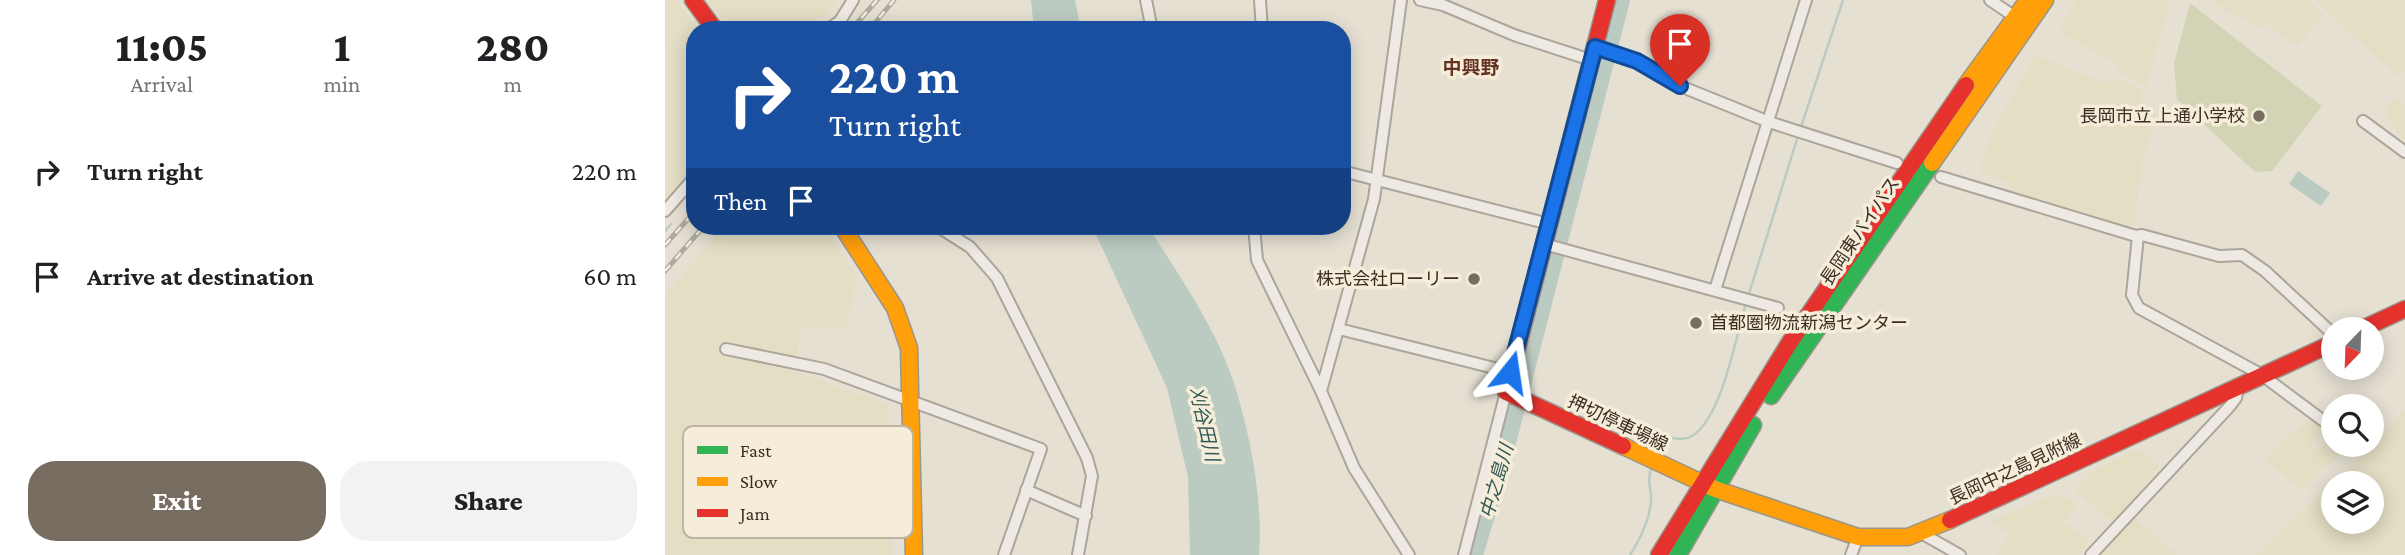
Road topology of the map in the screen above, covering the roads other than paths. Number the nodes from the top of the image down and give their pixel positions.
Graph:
1 (692, 0) edge
2 (853, 0) edge
3 (1146, 0) edge
4 (1260, 0) edge
5 (1401, 0) edge
6 (1420, 0) edge
7 (1608, 0) edge
8 (1806, 0) edge
9 (1990, 0) edge
10 (2028, 0) edge
11 (2045, 0) edge
12 (2015, 17) junction
13 (708, 21) edge
14 (840, 21) edge
15 (1151, 21) edge
16 (1261, 21) edge
17 (1593, 53) junction
18 (2363, 121) dead end
19 (1769, 122) junction
20 (2405, 152) edge
21 (1897, 163) dead end
22 (1351, 174) edge
23 (1941, 177) dead end
24 (1376, 181) junction
25 (686, 187) edge
26 (665, 211) edge
27 (1549, 225) junction
28 (848, 235) edge
29 (952, 235) edge
30 (1255, 235) edge
31 (2139, 236) junction
32 (1544, 244) junction
33 (1715, 290) junction
34 (1778, 308) dead end
35 (2405, 309) edge
36 (2384, 319) edge
37 (2321, 323) edge
38 (1339, 329) junction
39 (2321, 348) edge
40 (726, 349) dead end
41 (1510, 372) junction
42 (2262, 375) junction
43 (2238, 387) junction
44 (1321, 391) junction
45 (1506, 392) junction
46 (912, 400) junction
47 (2321, 419) edge
48 (912, 426) edge
49 (913, 478) edge
50 (1708, 486) junction
51 (1025, 490) junction
52 (1086, 516) junction
53 (1921, 533) junction
54 (1859, 537) junction
55 (914, 555) edge
56 (1004, 555) edge
57 (1078, 555) edge
58 (1409, 555) edge
59 (1464, 555) edge
60 (1659, 555) edge
61 (1678, 555) edge
62 (1850, 555) edge
63 (1960, 555) edge
64 (2091, 555) edge

1 - 13 main road
2 - 14 street
3 - 15 street
4 - 16 street
5 - 24 street
6 - 17 street
7 - 17 main road
8 - 19 street
9 - 12 street
10 - 12 main road, 長岡東バイパス
11 - 50 main road, 長岡東バイパス
12 - 50 main road, 長岡東バイパス
17 - 19 street
17 - 27 main road
18 - 20 street
19 - 21 street
19 - 33 street
22 - 24 street
23 - 31 street
24 - 27 street
24 - 38 street
25 - 26 street
27 - 32 main road
28 - 46 main road
29 - 52 street
30 - 44 street
31 - 37 street
31 - 42 street
32 - 33 street
32 - 41 main road
33 - 34 street
35 - 36 main road
38 - 41 street
38 - 44 street
39 - 42 main road, 長岡中之島見附線
40 - 46 street
41 - 45 main road
42 - 43 main road, 長岡中之島見附線
42 - 47 street
43 - 53 main road, 長岡中之島見附線
43 - 64 street
44 - 58 street
45 - 50 main road, 押切停車場線
45 - 59 street
46 - 48 main road
46 - 51 street
49 - 55 main road
50 - 54 main road, 長岡中之島見附線
50 - 60 main road
50 - 61 main road
51 - 52 street
51 - 56 street
52 - 57 street
53 - 54 main road, 長岡中之島見附線
53 - 63 street
54 - 62 street

